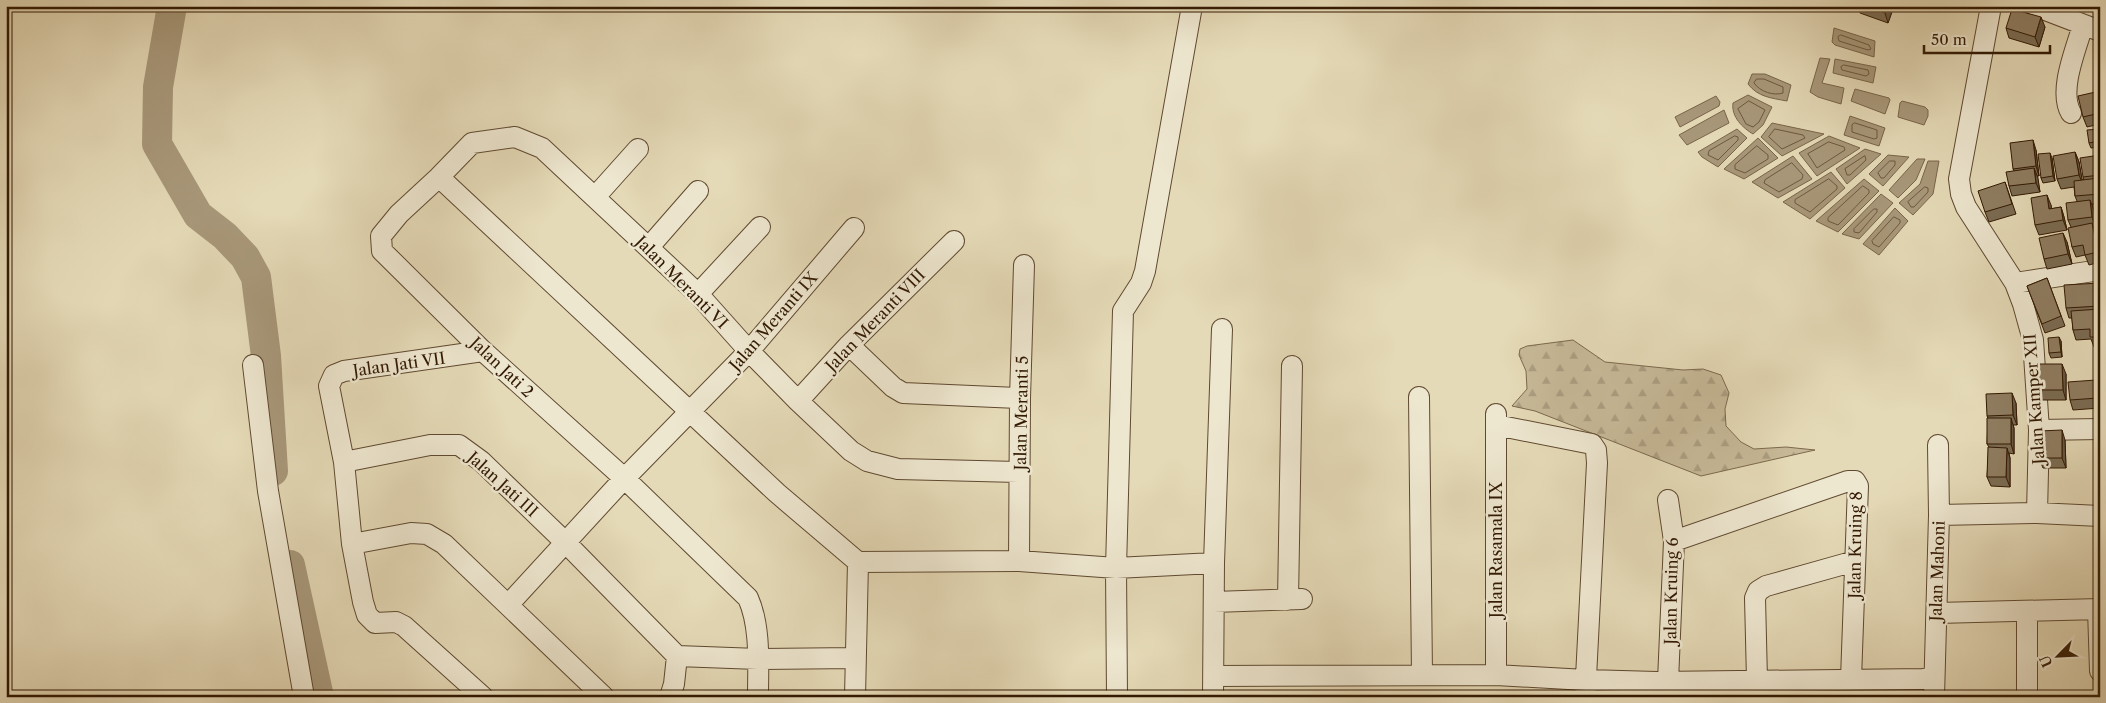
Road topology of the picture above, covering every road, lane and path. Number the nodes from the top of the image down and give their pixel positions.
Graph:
1 (1192, 6) edge
2 (1991, 6) edge
3 (2034, 6) edge
4 (2091, 28) edge
5 (2068, 100) dead end
6 (638, 149) dead end
7 (439, 177) junction
8 (698, 191) dead end
9 (595, 197) junction
10 (760, 227) dead end
11 (854, 228) dead end
12 (954, 241) dead end
13 (649, 247) junction
14 (382, 251) joint
15 (1024, 265) dead end
16 (2100, 270) edge
17 (2015, 283) junction
18 (698, 294) junction
19 (1222, 329) dead end
20 (849, 345) junction
21 (483, 351) junction
22 (749, 351) junction
23 (253, 364) dead end
24 (1292, 366) dead end
25 (1418, 397) dead end
26 (1020, 398) junction
27 (798, 401) junction
28 (690, 412) junction
29 (2100, 429) edge
30 (2039, 430) junction
31 (1938, 444) dead end
32 (344, 462) junction
33 (1020, 472) junction
34 (625, 479) junction
35 (1668, 500) dead end
36 (2037, 513) junction
37 (1939, 515) junction
38 (2100, 516) edge
39 (1674, 541) junction
40 (566, 543) junction
41 (352, 544) junction
42 (1019, 561) junction
43 (1855, 561) junction
44 (858, 562) junction
45 (1214, 563) junction
46 (1116, 568) junction
47 (1214, 602) junction
48 (508, 605) junction
49 (2099, 609) edge
50 (2027, 611) junction
51 (1937, 612) junction
52 (677, 656) junction
53 (855, 658) junction
54 (758, 659) junction
55 (2100, 672) edge
56 (1422, 675) junction
57 (1496, 675) junction
58 (1214, 676) junction
59 (1851, 679) junction
60 (1757, 680) junction
61 (1668, 681) junction
62 (1934, 687) edge
63 (1586, 689) edge
64 (304, 697) edge
65 (483, 697) edge
66 (604, 697) edge
67 (670, 697) edge
68 (758, 697) edge
69 (856, 697) edge
70 (1117, 697) edge
71 (1213, 697) edge
72 (2026, 697) edge

1 - 46 street
2 - 17 street, Jalan Kamper XII
3 - 4 street
4 - 5 street
6 - 9 street
7 - 9 street, Jalan Meranti VI
7 - 14 street, Jalan Meranti VI
7 - 28 street
8 - 13 street
9 - 13 street, Jalan Meranti VI
10 - 18 street
11 - 22 street, Jalan Meranti IX
12 - 20 street, Jalan Meranti VIII
13 - 18 street, Jalan Meranti VI
14 - 21 street, Jalan Jati 2
15 - 26 street, Jalan Meranti 5
16 - 17 street
17 - 30 street, Jalan Kamper XII
18 - 22 street, Jalan Meranti VI
19 - 45 street
20 - 26 street
20 - 27 street, Jalan Meranti VIII
21 - 32 street, Jalan Jati VII
21 - 34 street, Jalan Jati 2
22 - 27 street, Jalan Meranti VI
22 - 28 street, Jalan Meranti IX
23 - 64 street
24 - 47 street
25 - 56 street
26 - 33 street, Jalan Meranti 5
27 - 33 street, Jalan Meranti VI
28 - 34 street, Jalan Meranti IX
28 - 44 street
29 - 30 street
30 - 36 street, Jalan Kamper XII
31 - 37 street, Jalan Mahoni
32 - 40 street, Jalan Jati III
32 - 41 street
33 - 42 street, Jalan Meranti 5
34 - 40 street, Jalan Meranti IX
34 - 54 street, Jalan Jati 2
35 - 39 street, Jalan Kruing 6
36 - 37 street
36 - 38 street
37 - 51 street, Jalan Mahoni
39 - 43 street, Jalan Kruing 8
39 - 61 street, Jalan Kruing 6
40 - 48 street, Jalan Meranti IX
40 - 52 street, Jalan Jati III
41 - 48 street
41 - 65 street
42 - 44 street
42 - 46 street
43 - 59 street, Jalan Kruing 8
43 - 60 street
44 - 53 street
45 - 46 street
45 - 47 street
46 - 70 street
47 - 58 street
48 - 66 street
49 - 50 street
49 - 55 street
50 - 51 street
50 - 72 street
51 - 62 street, Jalan Mahoni
52 - 54 street
52 - 67 street
53 - 54 street
53 - 69 street
54 - 68 street, Jalan Jati 2
56 - 57 street
56 - 58 street
57 - 63 street
57 - 63 street, Jalan Rasamala IX
58 - 71 street
59 - 60 street
59 - 62 street
60 - 61 street
61 - 63 street

